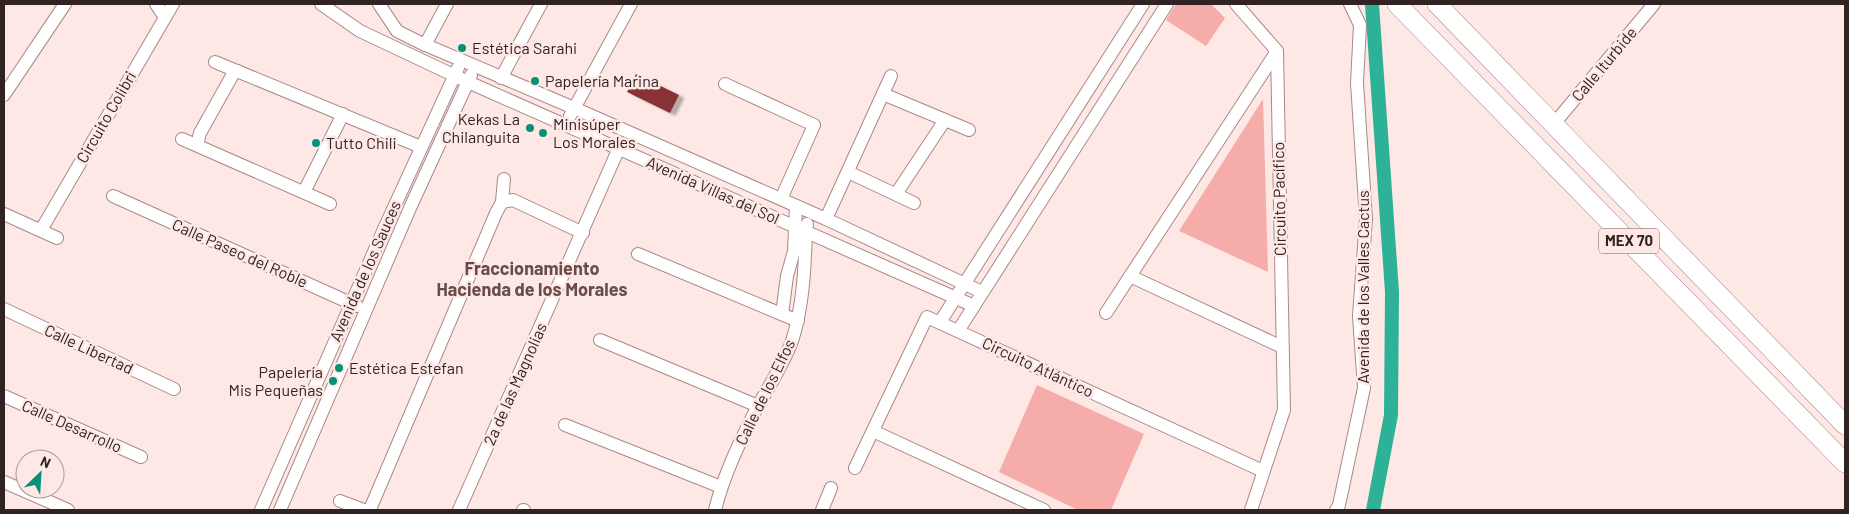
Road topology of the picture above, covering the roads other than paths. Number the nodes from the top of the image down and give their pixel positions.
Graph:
1 (65, 4) edge
2 (156, 4) edge
3 (173, 4) edge
4 (380, 4) edge
5 (447, 4) edge
6 (541, 4) edge
7 (631, 4) edge
8 (1143, 4) edge
9 (1166, 4) edge
10 (1236, 4) edge
11 (1350, 4) edge
12 (1396, 4) edge
13 (1437, 4) edge
14 (1654, 4) edge
15 (324, 5) edge
16 (164, 16) junction
17 (425, 45) junction
18 (1277, 51) junction
19 (461, 61) junction
20 (215, 62) dead end
21 (474, 67) junction
22 (238, 71) junction
23 (454, 76) junction
24 (891, 76) dead end
25 (501, 78) junction
26 (468, 82) junction
27 (725, 84) dead end
28 (1089, 88) junction
29 (883, 94) junction
30 (4, 95) edge
31 (1106, 99) junction
32 (574, 108) junction
33 (343, 114) junction
34 (945, 120) junction
35 (566, 124) junction
36 (1553, 125) junction
37 (969, 130) dead end
38 (182, 139) dead end
39 (197, 145) junction
40 (421, 147) junction
41 (619, 148) junction
42 (848, 172) junction
43 (504, 178) dead end
44 (304, 192) junction
45 (896, 194) junction
46 (113, 196) dead end
47 (781, 199) junction
48 (502, 202) junction
49 (914, 203) dead end
50 (330, 204) dead end
51 (796, 206) junction
52 (809, 211) junction
53 (4, 214) edge
54 (826, 219) junction
55 (800, 228) junction
56 (41, 230) junction
57 (583, 233) junction
58 (57, 238) dead end
59 (638, 254) dead end
60 (1130, 276) junction
61 (964, 283) junction
62 (982, 292) junction
63 (955, 297) junction
64 (351, 304) junction
65 (974, 306) junction
66 (4, 309) edge
67 (366, 311) junction
68 (782, 314) junction
69 (1106, 314) dead end
70 (798, 321) junction
71 (940, 322) junction
72 (958, 331) junction
73 (600, 340) dead end
74 (1282, 347) junction
75 (174, 389) dead end
76 (4, 396) edge
77 (758, 406) junction
78 (565, 425) dead end
79 (1845, 425) edge
80 (873, 431) junction
81 (141, 457) dead end
82 (1845, 463) edge
83 (855, 468) dead end
84 (1263, 471) junction
85 (4, 482) edge
86 (721, 487) junction
87 (831, 488) dead end
88 (340, 501) dead end
89 (68, 510) edge
90 (260, 510) edge
91 (280, 510) edge
92 (364, 510) edge
93 (371, 510) edge
94 (458, 510) edge
95 (715, 510) edge
96 (822, 510) edge
97 (1044, 510) edge
98 (1251, 510) edge
99 (1336, 510) edge

1 - 30 street
2 - 16 street
3 - 16 street, Circuito Colibri
4 - 17 street, Avenida Villas del Sol
5 - 17 street
6 - 25 street
7 - 32 street
8 - 28 street
9 - 31 street
10 - 18 street
11 - 99 street, Avenida de los Valles Cactus
12 - 82 main road, MEX 70
13 - 36 main road, MEX 70
14 - 36 street, Calle Iturbide
15 - 23 street, Avenida Villas del Sol
16 - 56 street, Circuito Colibri
17 - 19 street, Avenida Villas del Sol
18 - 60 street
18 - 74 street, Circuito Pacífico
19 - 21 street, Avenida Villas del Sol
19 - 23 street, Avenida de los Sauces
20 - 22 street
21 - 25 street, Avenida Villas del Sol
21 - 26 street, Avenida de los Sauces
22 - 33 street
22 - 39 street
23 - 26 street, Avenida Villas del Sol
23 - 40 street, Avenida de los Sauces
24 - 29 street
25 - 32 street, Avenida Villas del Sol
26 - 35 street, Avenida Villas del Sol
26 - 67 street, Avenida de los Sauces
27 - 47 street
28 - 31 street
28 - 61 street
29 - 34 street
29 - 42 street
31 - 62 street
32 - 35 street
32 - 47 street, Avenida Villas del Sol
33 - 40 street
33 - 44 street
34 - 37 street
34 - 45 street
35 - 41 street, Avenida Villas del Sol
36 - 79 main road, MEX 70
38 - 39 street
39 - 44 street
40 - 64 street, Avenida de los Sauces
41 - 55 street, Avenida Villas del Sol
41 - 57 street, 2a de las Magnolias
42 - 45 street
42 - 54 street
43 - 48 street
44 - 50 street
45 - 49 street
46 - 64 street, Calle Paseo del Roble
47 - 51 street, Avenida Villas del Sol
48 - 57 street
48 - 93 street
51 - 52 street, Avenida Villas del Sol
51 - 55 street, Calle de los Elfos
52 - 54 street, Avenida Villas del Sol
52 - 55 street, Calle de los Elfos
53 - 56 street
54 - 61 street, Avenida Villas del Sol
55 - 63 street, Avenida Villas del Sol
55 - 68 street, Calle de los Elfos
55 - 70 street, Calle de los Elfos
56 - 58 street
57 - 94 street, 2a de las Magnolias
59 - 68 street
60 - 69 street
60 - 74 street
61 - 62 street, Avenida Villas del Sol
61 - 63 street
62 - 65 street
63 - 65 street, Avenida Villas del Sol
63 - 71 street
64 - 67 street, Calle Paseo del Roble
64 - 90 street, Avenida de los Sauces
65 - 72 street
66 - 75 street, Calle Libertad
67 - 91 street, Avenida de los Sauces
68 - 70 street
70 - 77 street, Calle de los Elfos
71 - 72 street, Circuito Atlántico
71 - 80 street
72 - 84 street, Circuito Atlántico
73 - 77 street
74 - 84 street, Circuito Pacífico
76 - 81 street, Calle Desarrollo
77 - 86 street, Calle de los Elfos
78 - 86 street
80 - 83 street
80 - 97 street
84 - 98 street
85 - 89 street
86 - 95 street, Calle de los Elfos
87 - 96 street
88 - 92 street

